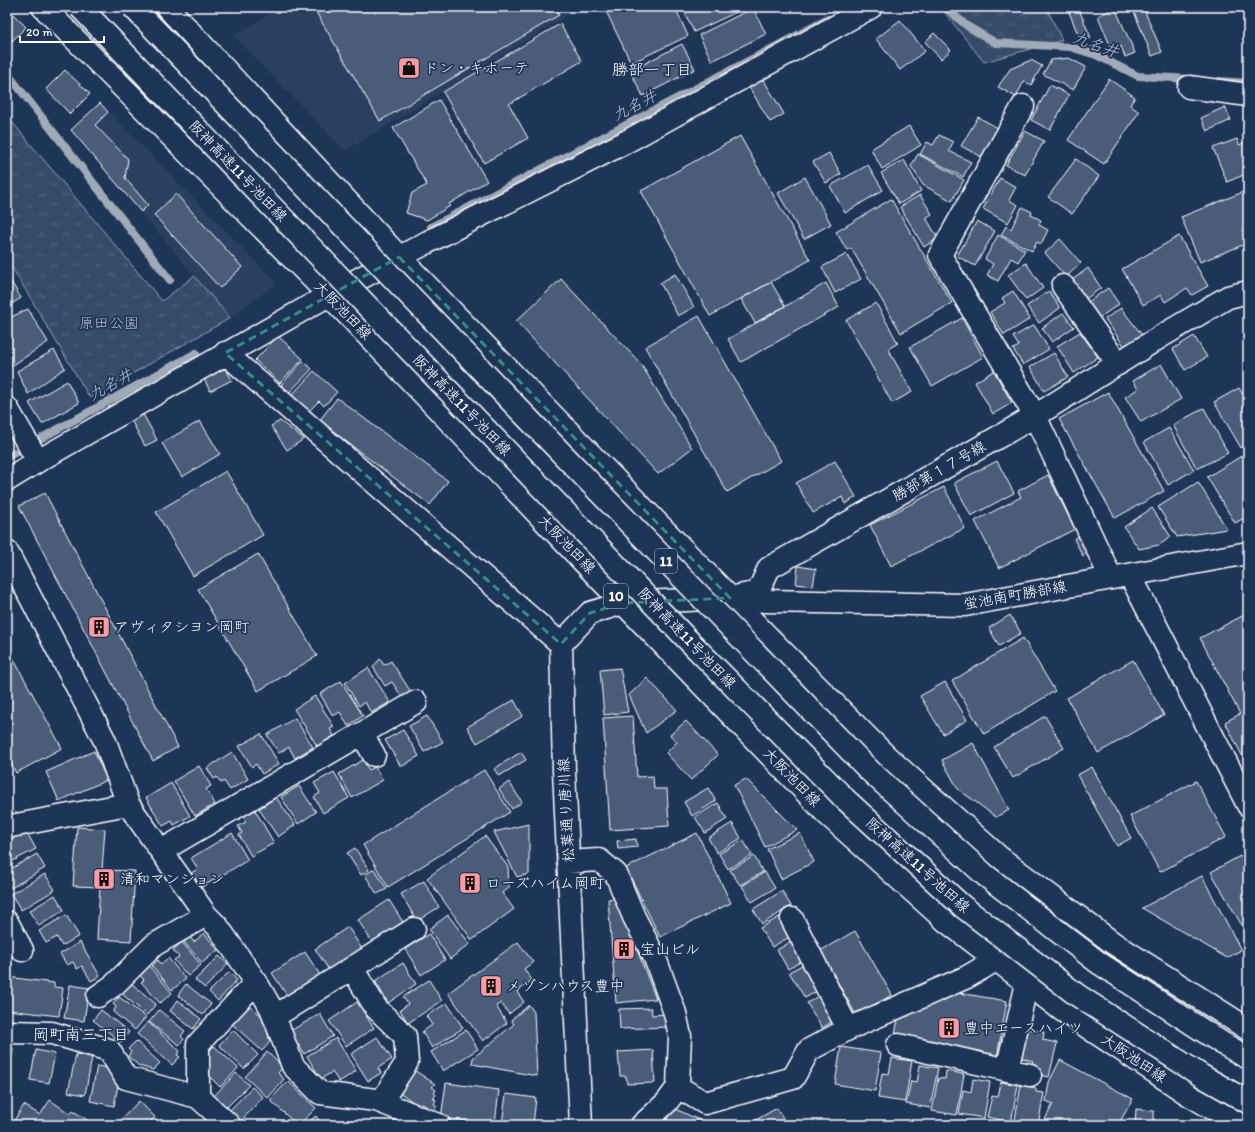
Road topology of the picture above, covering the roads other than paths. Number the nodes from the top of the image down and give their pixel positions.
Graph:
1 (43, 7) edge
2 (80, 7) edge
3 (133, 7) edge
4 (167, 7) edge
5 (872, 7) edge
6 (1189, 87) dead end
7 (1248, 95) edge
8 (1023, 106) dead end
9 (399, 257) junction
10 (1063, 286) dead end
11 (1248, 292) edge
12 (329, 295) junction
13 (225, 353) junction
14 (1118, 364) junction
15 (7, 408) edge
16 (1035, 416) junction
17 (38, 461) junction
18 (7, 480) edge
19 (7, 552) edge
20 (1248, 553) edge
21 (1120, 576) junction
22 (730, 598) junction
23 (622, 603) junction
24 (561, 644) junction
25 (416, 702) dead end
26 (362, 734) junction
27 (374, 755) dead end
28 (128, 804) junction
29 (1248, 805) edge
30 (7, 828) edge
31 (160, 851) junction
32 (568, 862) junction
33 (206, 914) junction
34 (792, 919) dead end
35 (7, 922) edge
36 (414, 929) dead end
37 (22, 950) dead end
38 (996, 960) junction
39 (352, 968) junction
40 (256, 982) junction
41 (1027, 984) junction
42 (98, 996) dead end
43 (274, 1017) junction
44 (1248, 1028) edge
45 (848, 1029) junction
46 (7, 1032) edge
47 (898, 1045) dead end
48 (1248, 1058) edge
49 (1007, 1070) junction
50 (1030, 1075) dead end
51 (678, 1087) junction
52 (198, 1097) junction
53 (381, 1102) junction
54 (1248, 1102) edge
55 (229, 1125) edge
56 (438, 1125) edge
57 (581, 1125) edge
58 (642, 1125) edge
59 (1241, 1125) edge

1 - 12 main road, 大阪池田線 / 10
2 - 54 main road, 阪神高速11号池田線, bridge
3 - 48 main road, 11, bridge
4 - 9 main road
5 - 9 main road
6 - 7 main road
8 - 16 main road
9 - 12 main road
9 - 22 main road
10 - 14 main road
11 - 14 main road, 勝部第１７号線
12 - 13 main road
12 - 23 main road, 大阪池田線 / 10
13 - 17 main road
13 - 24 main road
14 - 16 main road, 勝部第１７号線
15 - 17 main road
16 - 21 main road
16 - 22 main road, 勝部第１７号線
17 - 18 main road
19 - 28 main road
20 - 21 main road, 蛍池南町勝部線
21 - 22 main road, 蛍池南町勝部線
21 - 29 main road
22 - 23 main road, 勝部第１７号線
22 - 44 main road
23 - 24 main road
23 - 38 main road, 大阪池田線 / 10
24 - 32 main road, 松葉通り唐川線
25 - 26 main road
26 - 27 main road
26 - 31 main road
28 - 30 main road
28 - 31 main road
31 - 33 main road
32 - 51 main road
32 - 57 main road, 松葉通り唐川線
33 - 40 main road
33 - 42 main road
34 - 45 main road
35 - 37 main road
36 - 39 main road
38 - 41 main road, 大阪池田線 / 10
38 - 45 main road
39 - 43 main road
39 - 53 main road
40 - 43 main road
40 - 52 main road
41 - 49 main road
41 - 59 main road, 大阪池田線 / 10
43 - 53 main road
45 - 51 main road
46 - 52 main road
47 - 49 main road
49 - 50 main road
51 - 58 main road
52 - 55 main road
53 - 56 main road

